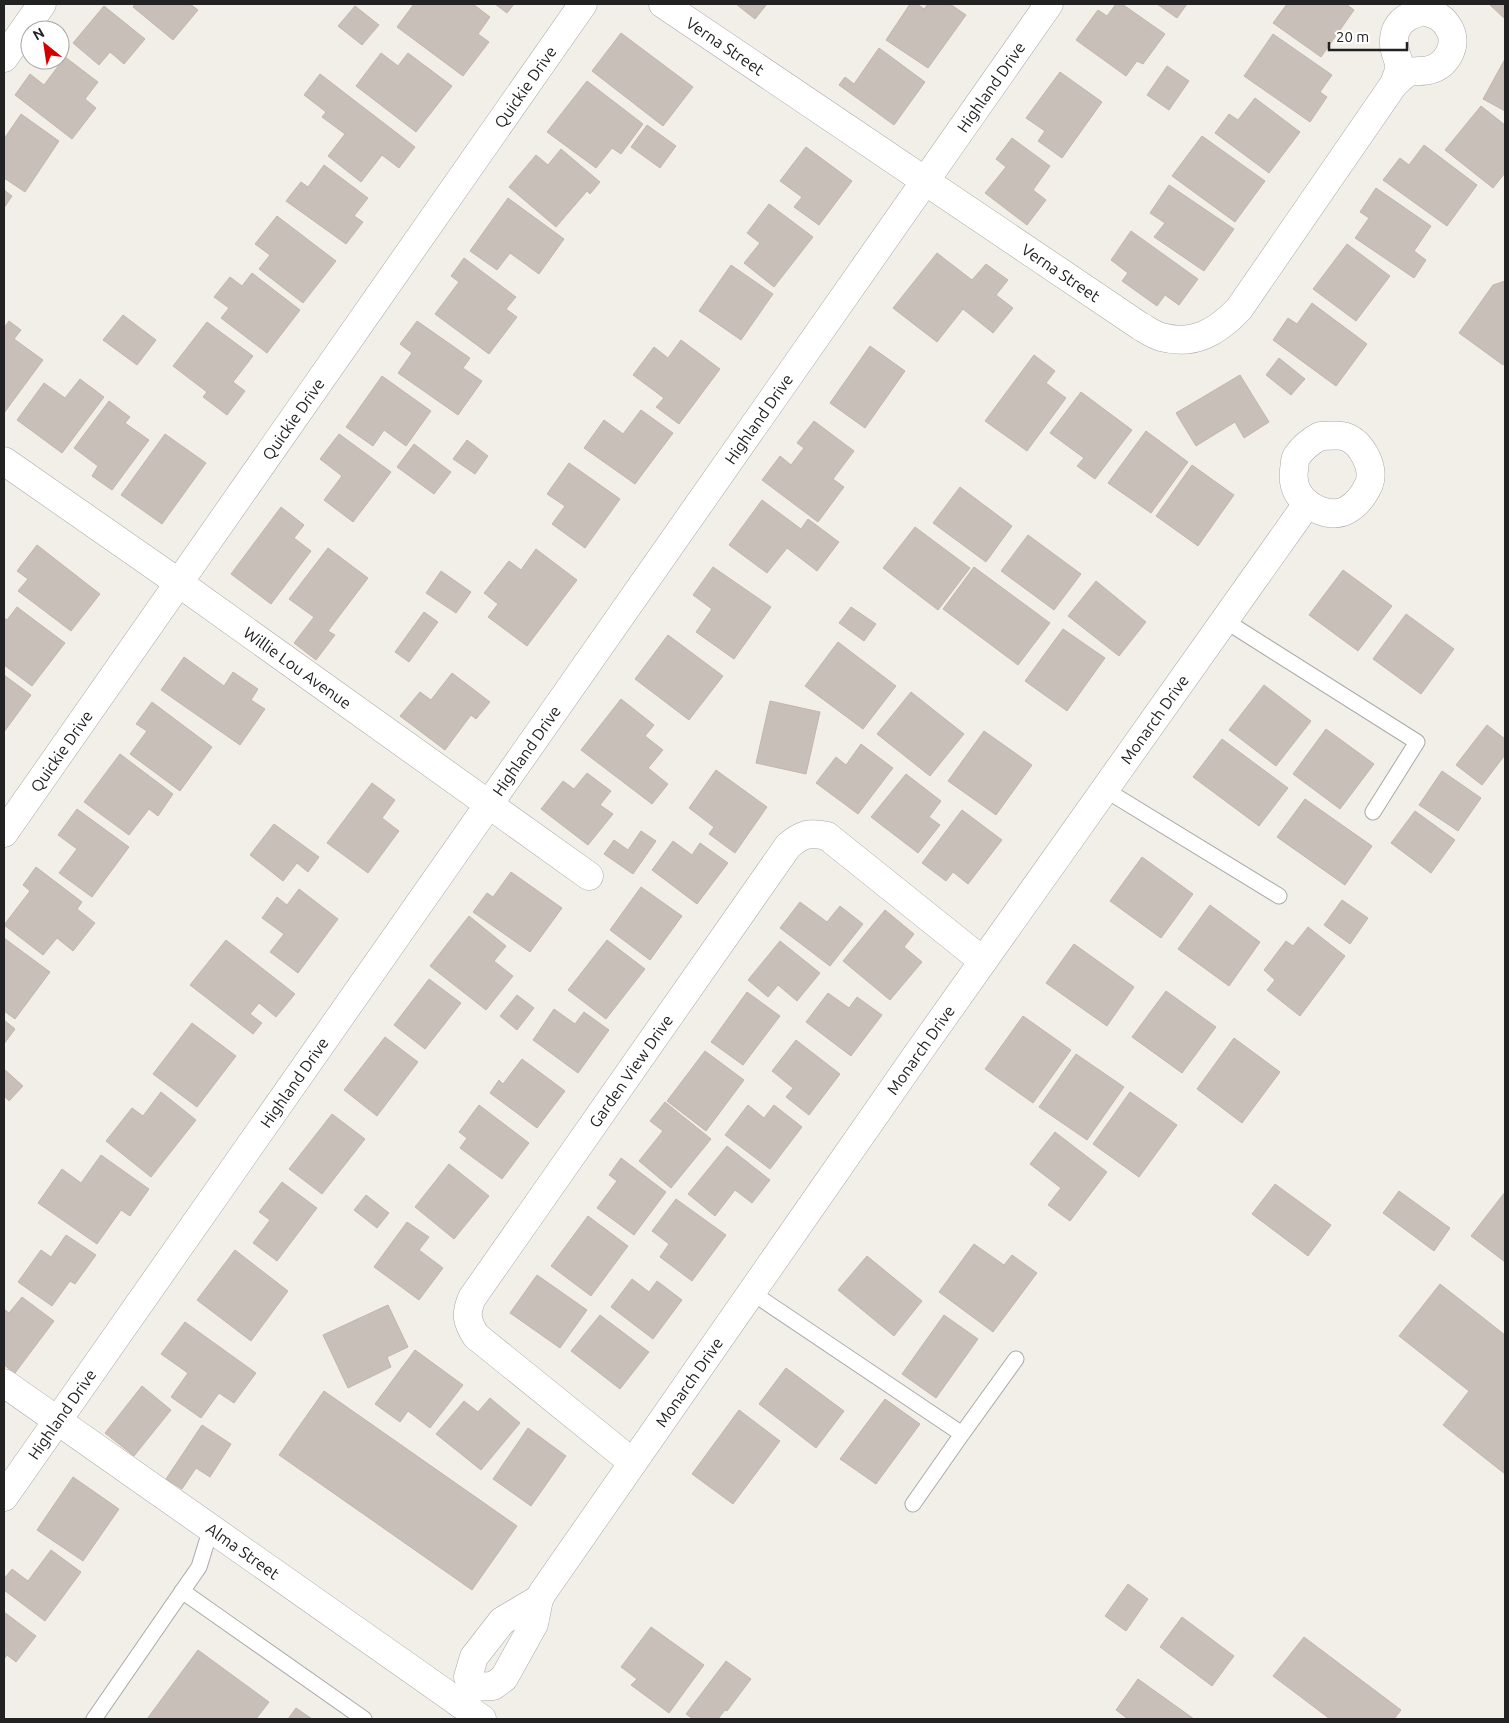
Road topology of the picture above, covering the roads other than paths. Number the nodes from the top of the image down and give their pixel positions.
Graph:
1 (42, 4) edge
2 (583, 4) edge
3 (664, 4) edge
4 (1049, 4) edge
5 (4, 58) edge
6 (1394, 84) dead end
7 (925, 180) junction
8 (4, 461) edge
9 (1307, 504) dead end
10 (179, 583) junction
11 (1224, 620) junction
12 (1104, 789) junction
13 (489, 804) junction
14 (1373, 812) dead end
15 (4, 834) edge
16 (589, 876) dead end
17 (1279, 896) dead end
18 (983, 960) junction
19 (750, 1292) junction
20 (1016, 1359) dead end
21 (4, 1384) edge
22 (58, 1420) junction
23 (962, 1434) junction
24 (632, 1462) junction
25 (4, 1497) edge
26 (913, 1504) dead end
27 (211, 1528) junction
28 (182, 1592) junction
29 (539, 1599) junction
30 (472, 1704) edge
31 (94, 1719) edge
32 (364, 1719) edge

1 - 5 street
2 - 10 street, Quickie Drive
3 - 7 street, Verna Street
4 - 7 street, Highland Drive
6 - 7 street, Verna Street
7 - 13 street, Highland Drive
8 - 10 street, Willie Lou Avenue
9 - 11 street, Monarch Drive
10 - 13 street, Willie Lou Avenue
10 - 15 street, Quickie Drive
11 - 12 street, Monarch Drive
11 - 14 lane
12 - 17 lane
12 - 18 street, Monarch Drive
13 - 16 street, Willie Lou Avenue
13 - 22 street, Highland Drive
18 - 19 street, Monarch Drive
18 - 24 street, Garden View Drive
19 - 23 lane
19 - 24 street, Monarch Drive
20 - 23 lane
21 - 22 street, Alma Street
22 - 25 street, Highland Drive
22 - 27 street, Alma Street
23 - 26 lane
24 - 29 street, Monarch Drive
27 - 28 lane
27 - 30 street, Alma Street
28 - 31 lane
28 - 32 lane
29 - 30 street, Monarch Drive
29 - 30 street, Monarch Drive

